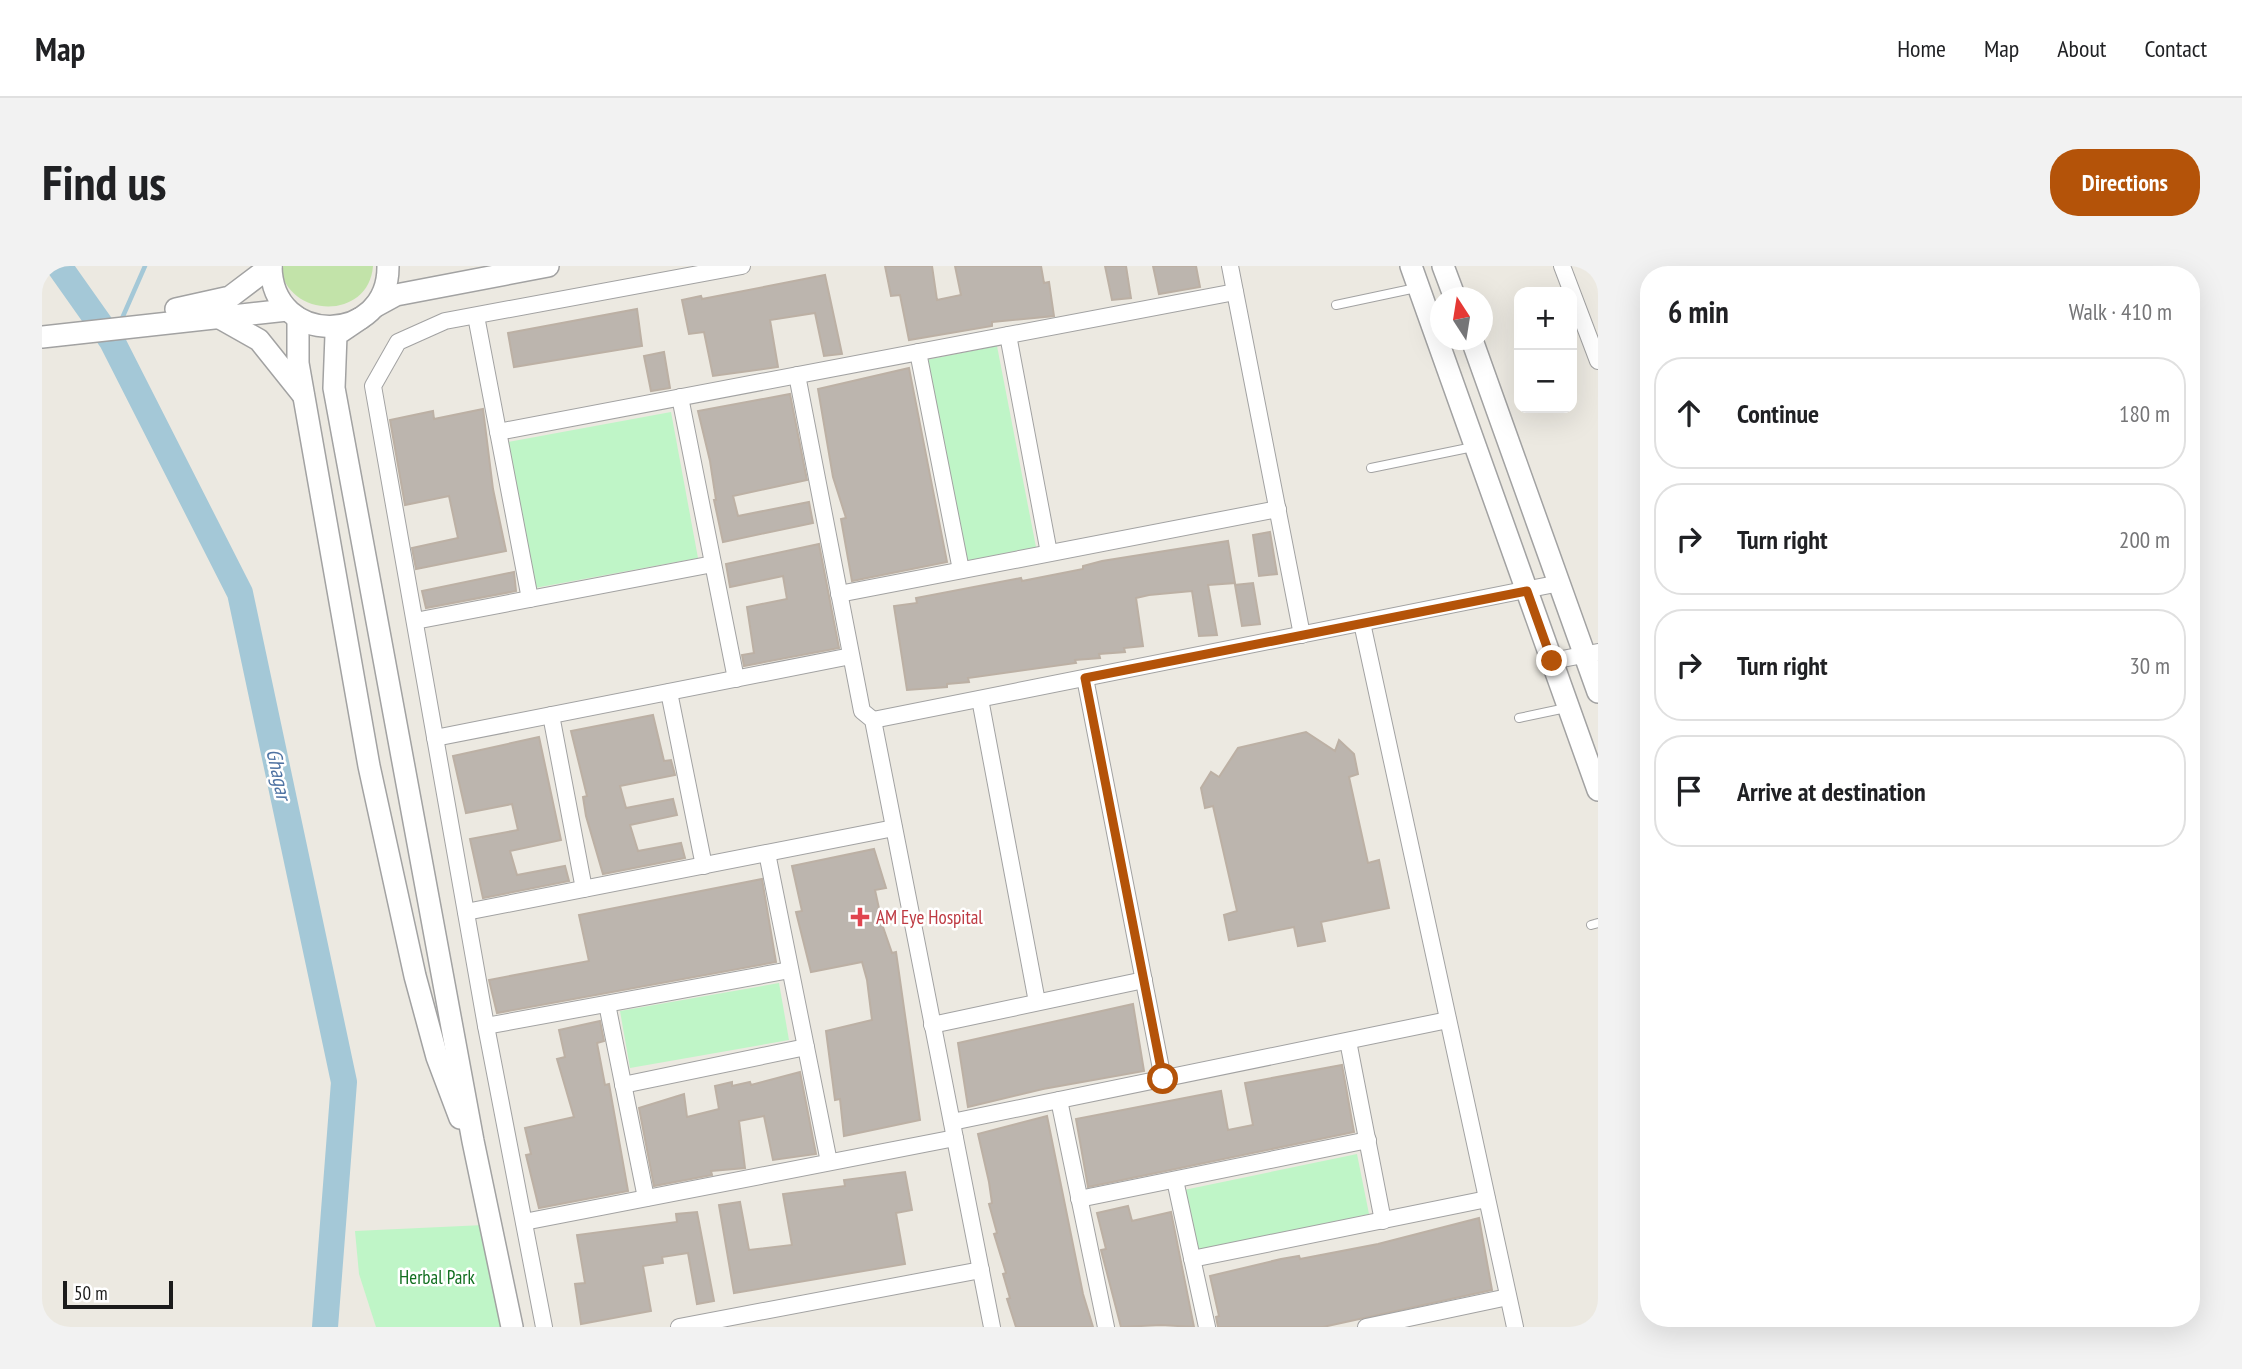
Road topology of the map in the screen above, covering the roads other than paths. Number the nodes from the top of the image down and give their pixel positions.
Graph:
1 (388, 266) edge
2 (548, 266) edge
3 (742, 266) edge
4 (1230, 266) edge
5 (1410, 266) edge
6 (1443, 266) edge
7 (1562, 266) edge
8 (271, 272) edge
9 (1419, 287) junction
10 (1451, 287) edge
11 (1235, 292) junction
12 (1336, 305) dead end
13 (368, 313) junction
14 (293, 314) junction
15 (476, 316) junction
16 (219, 318) junction
17 (42, 323) edge
18 (1008, 335) junction
19 (42, 337) edge
20 (1476, 350) edge
21 (918, 352) junction
22 (1598, 361) edge
23 (797, 375) junction
24 (680, 397) junction
25 (306, 400) junction
26 (498, 432) junction
27 (1475, 447) junction
28 (1371, 468) dead end
29 (1278, 509) junction
30 (1049, 553) junction
31 (713, 564) junction
32 (961, 570) junction
33 (1560, 583) junction
34 (1527, 591) junction
35 (839, 594) junction
36 (530, 599) junction
37 (415, 621) junction
38 (1362, 623) junction
39 (1302, 635) junction
40 (1591, 653) edge
41 (851, 656) junction
42 (1552, 661) junction
43 (1085, 678) junction
44 (736, 679) junction
45 (669, 692) junction
46 (1598, 692) edge
47 (980, 699) junction
48 (1569, 707) junction
49 (551, 715) junction
50 (1519, 718) dead end
51 (873, 720) junction
52 (435, 738) junction
53 (1598, 790) edge
54 (894, 828) junction
55 (767, 853) junction
56 (704, 866) junction
57 (584, 889) junction
58 (466, 912) junction
59 (790, 970) junction
60 (1144, 980) junction
61 (1037, 1002) junction
62 (607, 1004) junction
63 (1448, 1020) junction
64 (932, 1024) junction
65 (486, 1026) junction
66 (1348, 1041) junction
67 (806, 1047) junction
68 (1163, 1079) junction
69 (623, 1085) junction
70 (1059, 1100) junction
71 (953, 1130) junction
72 (1368, 1140) junction
73 (473, 1141) junction
74 (829, 1162) junction
75 (1175, 1180) junction
76 (646, 1198) junction
77 (1079, 1199) junction
78 (1487, 1199) junction
79 (1383, 1221) junction
80 (524, 1222) junction
81 (1192, 1259) junction
82 (981, 1270) junction
83 (1508, 1297) junction
84 (512, 1327) edge
85 (544, 1327) edge
86 (679, 1327) edge
87 (992, 1327) edge
88 (1106, 1327) edge
89 (1207, 1327) edge
90 (1366, 1327) edge
91 (1515, 1327) edge

1 - 13 street
2 - 13 street
3 - 15 street
4 - 11 street
5 - 9 street
6 - 10 street
7 - 22 street
8 - 14 street
8 - 17 street
9 - 12 lane
9 - 27 street
11 - 18 street
11 - 29 street
13 - 14 street
13 - 73 street
14 - 16 street
14 - 25 street
15 - 26 street
15 - 37 street
16 - 19 street
16 - 25 street
18 - 21 street
18 - 30 street
20 - 33 street
21 - 23 street
21 - 32 street
23 - 24 street
23 - 35 street
24 - 26 street
24 - 31 street
25 - 73 street
26 - 36 street
27 - 28 lane
27 - 34 street
29 - 30 street
29 - 39 street
30 - 32 street
31 - 36 street
31 - 44 street
32 - 35 street
33 - 34 street
33 - 40 street
34 - 38 street
34 - 42 street
35 - 41 street
36 - 37 street
37 - 52 street
38 - 39 street
38 - 63 street
39 - 43 street
40 - 42 street
40 - 46 street
41 - 44 street
41 - 51 street
42 - 48 street
43 - 47 street
43 - 60 street
44 - 45 street
45 - 49 street
45 - 56 street
47 - 51 street
47 - 61 street
48 - 50 lane
48 - 53 street
49 - 52 street
49 - 57 street
51 - 54 street
52 - 58 street
54 - 55 street
54 - 64 street
55 - 56 street
55 - 59 street
56 - 57 street
57 - 58 street
58 - 65 street
59 - 62 street
59 - 67 street
60 - 61 street
60 - 68 street
61 - 64 street
62 - 65 street
62 - 69 street
63 - 66 street
63 - 78 street
64 - 71 street
65 - 80 street
66 - 68 street
66 - 72 street
67 - 69 street
67 - 74 street
68 - 70 street
69 - 76 street
70 - 71 street
70 - 77 street
71 - 74 street
71 - 82 street
72 - 75 street
72 - 79 street
73 - 84 street
74 - 76 street
75 - 77 street
75 - 81 street
76 - 80 street
77 - 88 street
78 - 79 street
78 - 83 street
79 - 81 street
80 - 85 street
81 - 89 street
82 - 86 street
82 - 87 street
83 - 90 street
83 - 91 street

